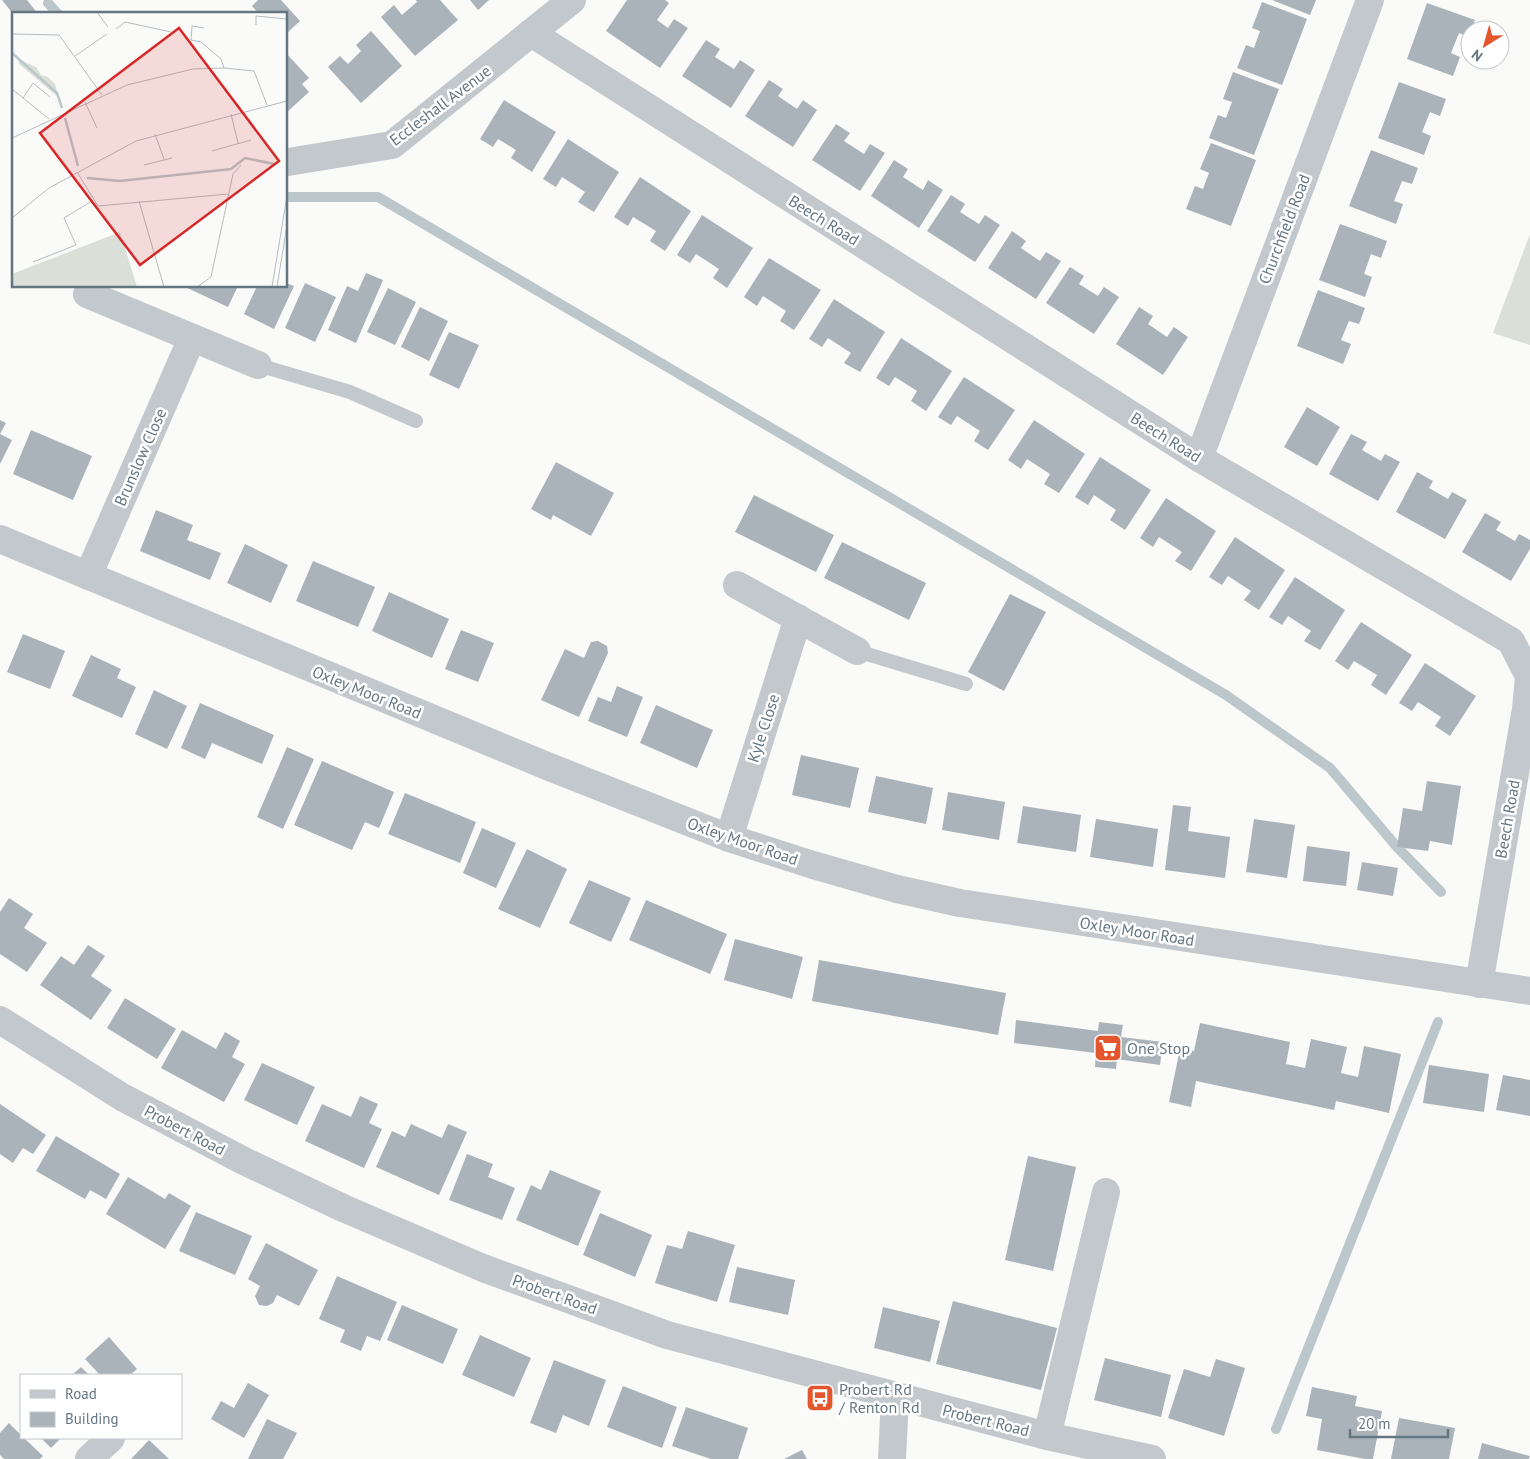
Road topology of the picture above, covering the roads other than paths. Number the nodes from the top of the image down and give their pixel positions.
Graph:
1 (572, 0) edge
2 (1370, 0) edge
3 (531, 34) junction
4 (288, 162) dead end
5 (88, 294) dead end
6 (192, 338) junction
7 (258, 365) joint
8 (416, 421) dead end
9 (1198, 458) junction
10 (0, 539) edge
11 (88, 576) junction
12 (737, 585) dead end
13 (798, 618) junction
14 (858, 651) joint
15 (966, 684) dead end
16 (1528, 709) edge
17 (728, 838) junction
18 (1479, 984) junction
19 (1530, 991) edge
20 (0, 1020) edge
21 (1106, 1192) dead end
22 (895, 1397) junction
23 (1047, 1436) junction
24 (110, 1439) edge
25 (89, 1459) edge
26 (892, 1459) edge
27 (1152, 1459) edge

1 - 3 street, Eccleshall Avenue
2 - 9 street, Churchfield Road
3 - 4 street, Eccleshall Avenue
3 - 9 street, Beech Road
5 - 6 street
6 - 7 street
6 - 11 street, Brunslow Close
7 - 8 lane
9 - 16 street, Beech Road
10 - 11 street, Oxley Moor Road
11 - 17 street, Oxley Moor Road
12 - 13 street
13 - 14 street
13 - 17 street, Kyle Close
14 - 15 lane
16 - 18 street, Beech Road
17 - 18 street, Oxley Moor Road
18 - 19 street, Oxley Moor Road
20 - 22 street, Probert Road
21 - 23 street
22 - 23 street, Probert Road
22 - 26 street
23 - 27 street, Probert Road
24 - 25 street

